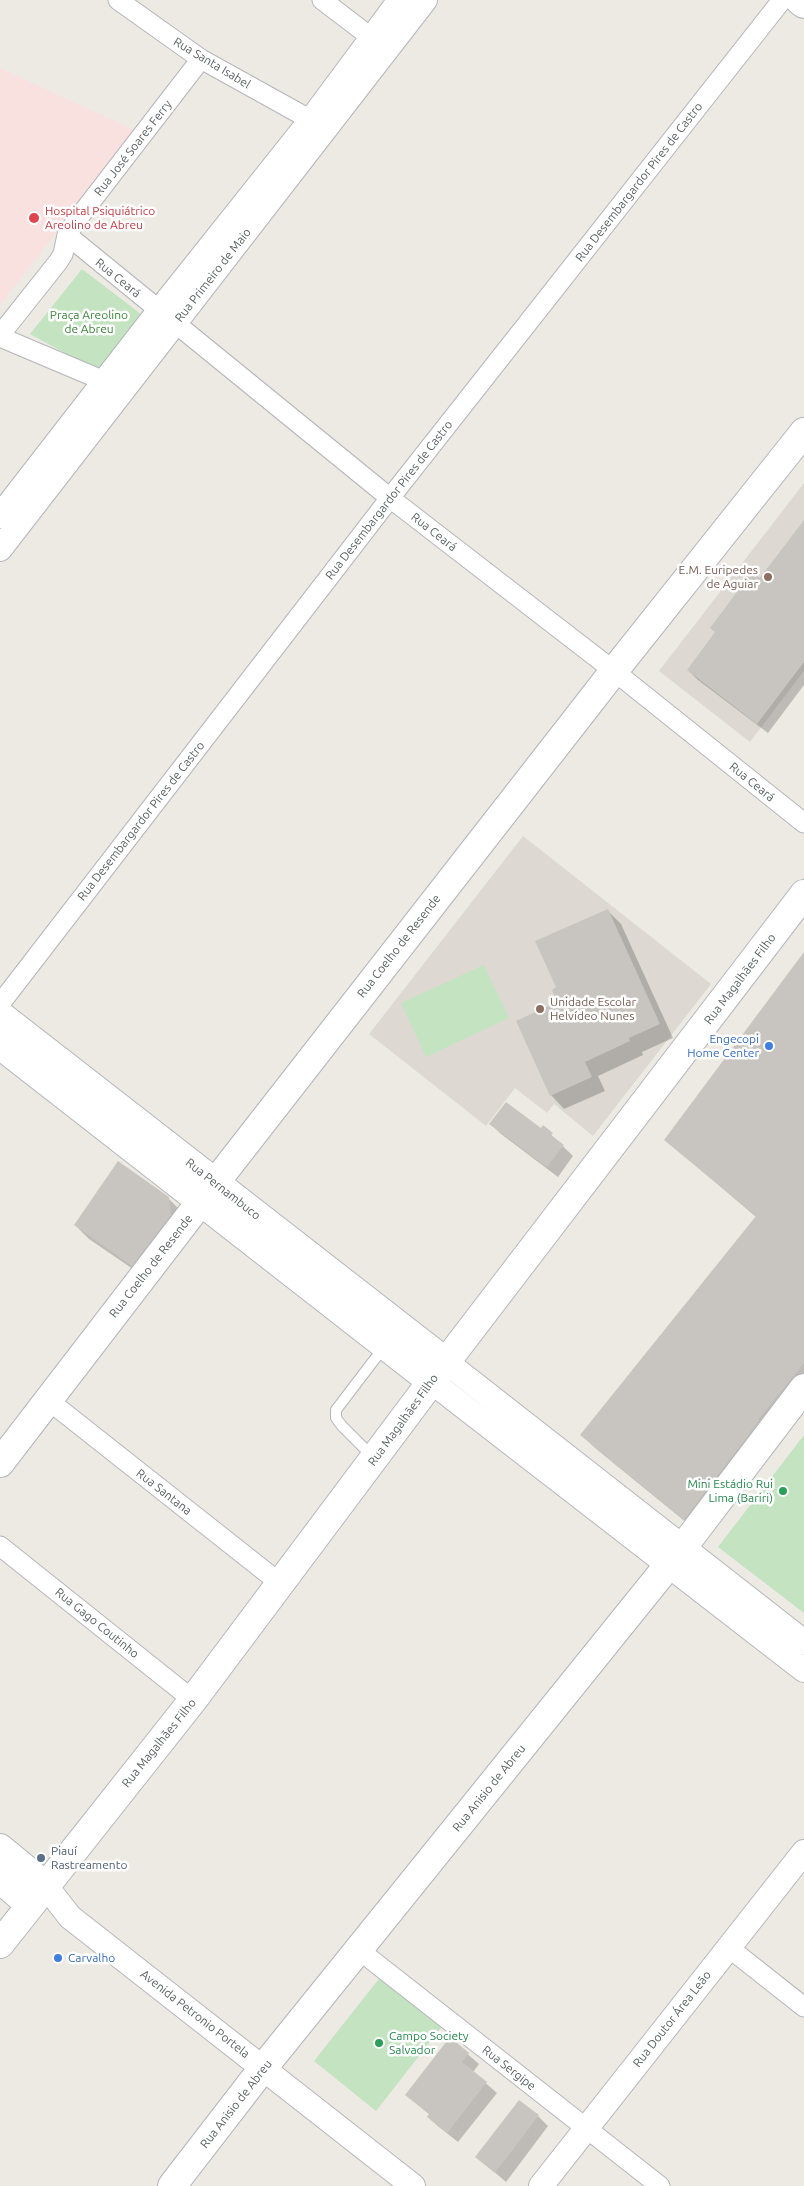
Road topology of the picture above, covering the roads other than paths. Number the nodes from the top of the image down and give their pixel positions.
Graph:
1 (118, 0) edge
2 (322, 0) edge
3 (400, 0) edge
4 (425, 0) edge
5 (782, 0) edge
6 (799, 0) edge
7 (804, 4) edge
8 (372, 38) junction
9 (201, 59) junction
10 (311, 120) junction
11 (67, 236) junction
12 (167, 317) junction
13 (0, 336) edge
14 (114, 386) junction
15 (804, 432) edge
16 (390, 498) junction
17 (0, 516) edge
18 (0, 549) edge
19 (614, 672) junction
20 (804, 824) edge
21 (804, 894) edge
22 (0, 1004) edge
23 (0, 1015) edge
24 (0, 1045) edge
25 (207, 1192) junction
26 (384, 1346) junction
27 (439, 1372) junction
28 (804, 1388) edge
29 (48, 1400) junction
30 (375, 1459) junction
31 (0, 1463) edge
32 (0, 1546) edge
33 (676, 1555) junction
34 (281, 1584) junction
35 (804, 1642) edge
36 (804, 1670) edge
37 (193, 1700) junction
38 (0, 1848) edge
39 (804, 1852) edge
40 (0, 1880) edge
41 (38, 1895) junction
42 (0, 1944) edge
43 (728, 1947) junction
44 (359, 1950) junction
45 (804, 2007) edge
46 (264, 2068) junction
47 (586, 2128) junction
48 (172, 2186) edge
49 (413, 2186) edge
50 (541, 2186) edge
51 (660, 2186) edge

1 - 9 street, Rua Santa Isabel
2 - 8 street
3 - 8 street, Rua Primeiro de Maio
4 - 12 street, Rua Primeiro de Maio
5 - 16 street, Rua Desembargardor Pires de Castro
6 - 7 main road
8 - 10 street, Rua Primeiro de Maio
9 - 10 street, Rua Santa Isabel
9 - 11 street, Rua José Soares Ferry
10 - 12 street, Rua Primeiro de Maio
11 - 12 street, Rua Ceará
11 - 13 street, Rua José Soares Ferry
12 - 14 street, Rua Primeiro de Maio
12 - 16 street, Rua Ceará
13 - 14 street
14 - 17 street, Rua Primeiro de Maio
14 - 18 street, Rua Primeiro de Maio
15 - 19 main road, Rua Coelho de Resende
16 - 19 street, Rua Ceará
16 - 22 street, Rua Desembargardor Pires de Castro
19 - 20 street, Rua Ceará
19 - 25 main road, Rua Coelho de Resende
21 - 27 main road, Rua Magalhães Filho
23 - 25 main road, Rua Pernambuco
24 - 25 main road, Rua Pernambuco
25 - 26 main road, Rua Pernambuco
25 - 27 main road, Rua Pernambuco
25 - 29 main road, Rua Coelho de Resende
26 - 27 main road, Rua Pernambuco
26 - 30 lane
27 - 30 main road, Rua Magalhães Filho
27 - 33 street
28 - 33 main road, Rua Anisio de Abreu
29 - 31 main road, Rua Coelho de Resende
29 - 34 street, Rua Santana
30 - 34 main road, Rua Magalhães Filho
32 - 37 street, Rua Gago Coutinho
33 - 35 street
33 - 36 street
33 - 44 main road, Rua Anisio de Abreu
34 - 37 main road, Rua Magalhães Filho
37 - 41 main road, Rua Magalhães Filho
38 - 41 main road, Avenida Petronio Portela
39 - 43 street, Rua Doutor Área Leão
40 - 41 main road, Avenida Petronio Portela
41 - 42 main road, Rua Magalhães Filho
41 - 46 street, Avenida Petronio Portela
43 - 45 street
43 - 47 street, Rua Doutor Área Leão
44 - 46 main road, Rua Anisio de Abreu
44 - 47 street, Rua Sergipe
46 - 48 main road, Rua Anisio de Abreu
46 - 49 street, Avenida Petronio Portela
47 - 50 street, Rua Doutor Área Leão
47 - 51 street, Rua Sergipe

